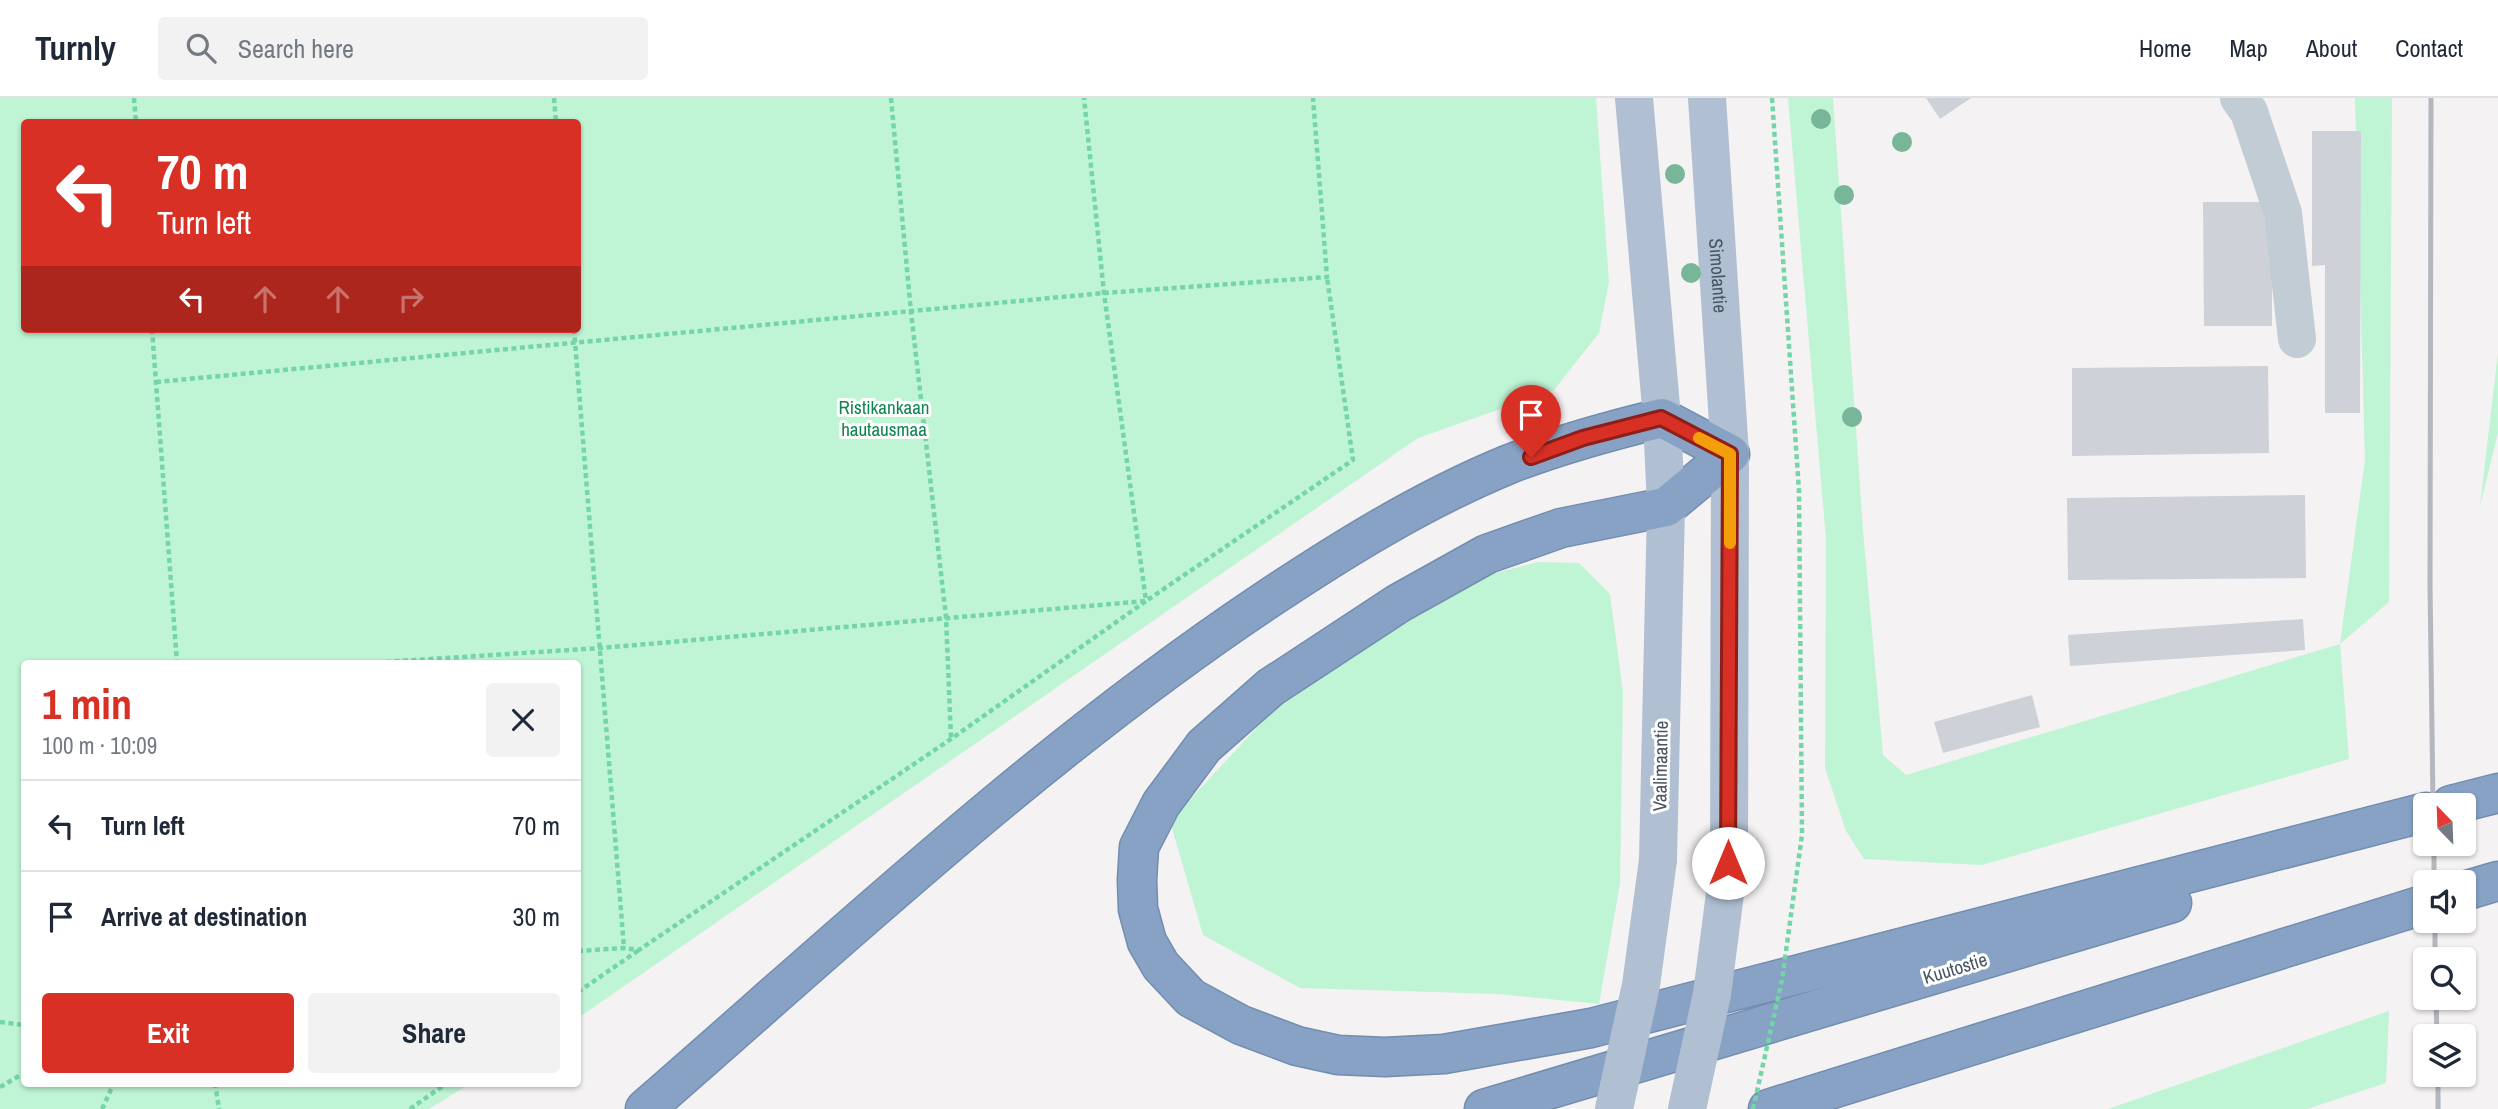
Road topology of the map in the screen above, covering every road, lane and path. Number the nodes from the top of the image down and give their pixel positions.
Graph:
1 (134, 98) edge
2 (554, 98) edge
3 (891, 98) edge
4 (1084, 98) edge
5 (1313, 98) edge
6 (1634, 98) edge
7 (1707, 98) edge
8 (1773, 98) edge
9 (2239, 98) edge
10 (136, 119) edge
11 (556, 119) edge
12 (1327, 277) junction
13 (1104, 293) junction
14 (911, 312) junction
15 (152, 333) edge
16 (574, 333) edge
17 (2297, 339) dead end
18 (575, 345) junction
19 (156, 382) junction
20 (1661, 418) junction
21 (1730, 454) junction
22 (1666, 507) junction
23 (1146, 601) junction
24 (946, 617) junction
25 (601, 648) junction
26 (177, 660) edge
27 (415, 660) edge
28 (951, 739) junction
29 (2498, 793) edge
30 (2476, 799) edge
31 (2498, 806) edge
32 (2476, 812) edge
33 (2413, 815) edge
34 (2413, 832) edge
35 (2498, 881) edge
36 (2476, 887) edge
37 (2413, 908) edge
38 (624, 947) junction
39 (639, 950) junction
40 (581, 951) edge
41 (581, 990) edge
42 (0, 1022) edge
43 (21, 1025) edge
44 (21, 1075) edge
45 (1850, 1086) junction
46 (0, 1087) edge
47 (112, 1087) edge
48 (216, 1087) edge
49 (441, 1087) edge
50 (102, 1109) edge
51 (219, 1109) edge
52 (410, 1109) edge
53 (645, 1109) edge
54 (1483, 1109) edge
55 (1614, 1109) edge
56 (1687, 1109) edge
57 (1753, 1109) edge
58 (1768, 1109) edge
59 (1784, 1109) edge

1 - 10 path
2 - 11 path
3 - 14 path
4 - 13 path
5 - 12 path
6 - 20 main road
7 - 21 main road, Simolantie
8 - 57 path, bridge
9 - 17 lane
12 - 13 path
12 - 23 path
13 - 14 path
13 - 23 path
14 - 18 path
14 - 24 path
15 - 19 path
16 - 18 path
18 - 19 path
18 - 25 path
19 - 26 path
20 - 21 highway
20 - 22 main road, Vaalimaantie
20 - 53 highway
21 - 22 highway
21 - 56 main road, bridge
22 - 33 highway
22 - 55 main road, Vaalimaantie, bridge
23 - 24 path
23 - 28 path
24 - 25 path
24 - 28 path
25 - 27 path
25 - 38 path
28 - 39 path
29 - 30 highway
31 - 32 highway
34 - 54 highway, Kuutostie
35 - 36 highway
37 - 45 highway
38 - 39 path
38 - 40 path
39 - 41 path
42 - 43 path
44 - 46 path
45 - 58 highway
45 - 59 highway
47 - 50 path
48 - 51 path
49 - 52 path

